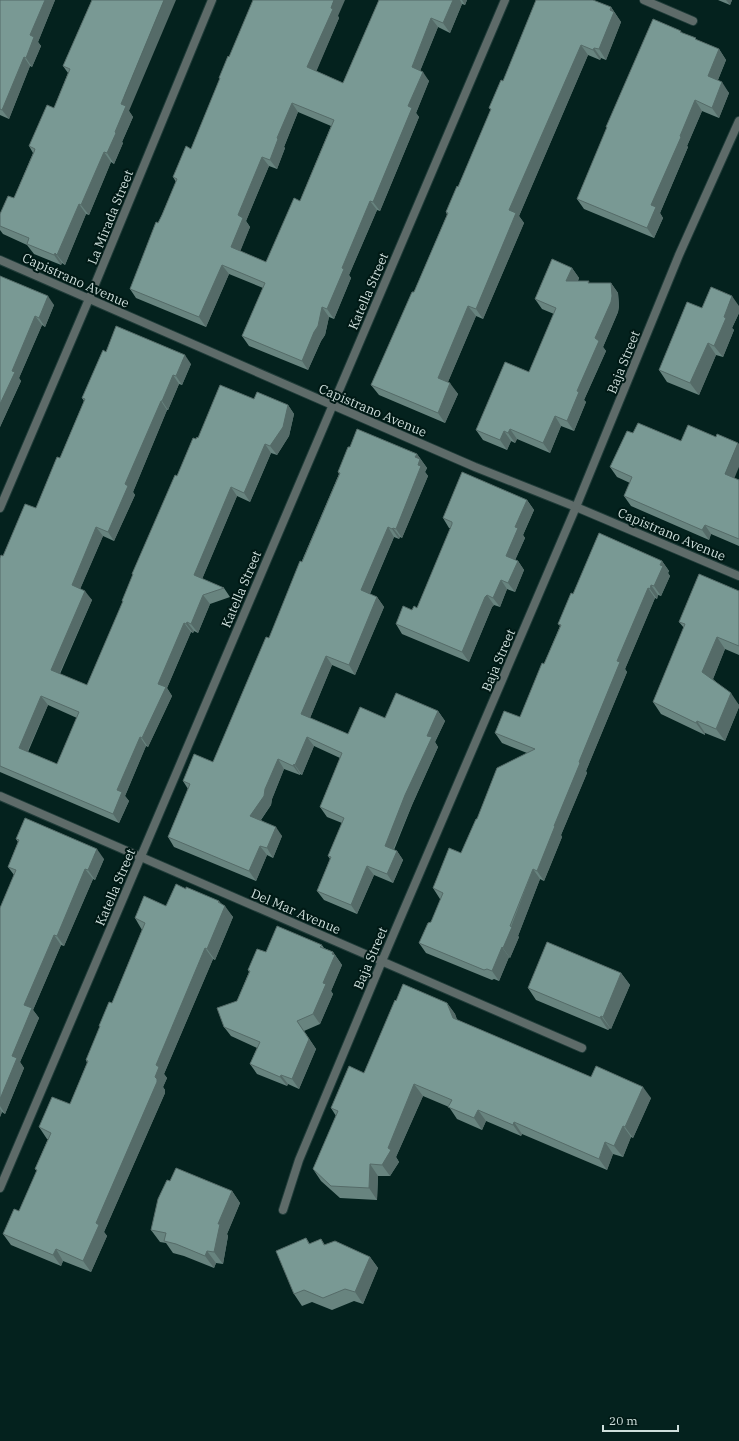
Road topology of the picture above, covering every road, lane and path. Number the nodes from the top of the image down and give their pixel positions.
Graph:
1 (212, 0) edge
2 (505, 0) edge
3 (644, 0) edge
4 (693, 21) dead end
5 (739, 121) edge
6 (0, 260) edge
7 (89, 299) junction
8 (332, 406) junction
9 (576, 507) junction
10 (0, 508) edge
11 (739, 576) edge
12 (0, 796) edge
13 (141, 858) junction
14 (382, 961) junction
15 (582, 1048) dead end
16 (0, 1188) edge
17 (283, 1210) dead end

1 - 7 street, La Mirada Street
2 - 8 street, Katella Street
3 - 4 street
5 - 9 street, Baja Street
6 - 7 street, Capistrano Avenue
7 - 8 street, Capistrano Avenue
7 - 10 street, La Mirada Street
8 - 9 street, Capistrano Avenue
8 - 13 street, Katella Street
9 - 11 street, Capistrano Avenue
9 - 14 street, Baja Street
12 - 13 street, Del Mar Avenue
13 - 14 street, Del Mar Avenue
13 - 16 street, Katella Street
14 - 15 street, Del Mar Avenue
14 - 17 street, Baja Street

